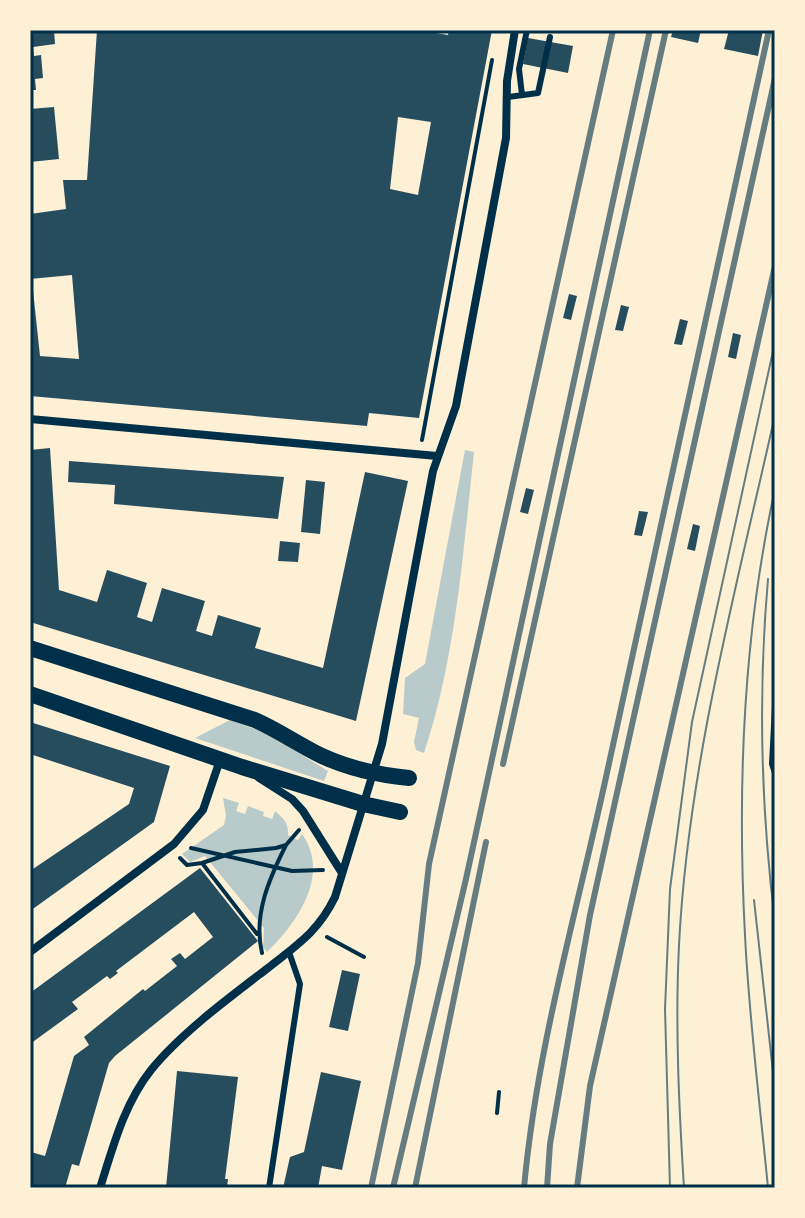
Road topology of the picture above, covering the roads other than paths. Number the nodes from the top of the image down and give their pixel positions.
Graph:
1 (515, 30) edge
2 (527, 30) edge
3 (550, 37) dead end
4 (522, 95) junction
5 (508, 97) junction
6 (30, 419) edge
7 (437, 456) junction
8 (30, 648) edge
9 (30, 694) edge
10 (220, 760) junction
11 (242, 767) junction
12 (373, 773) junction
13 (409, 778) dead end
14 (363, 804) junction
15 (400, 812) dead end
16 (342, 873) junction
17 (30, 952) edge
18 (289, 952) junction
19 (100, 1188) edge
20 (269, 1188) edge

1 - 5 street
2 - 4 lane
3 - 4 lane
4 - 5 lane
5 - 7 street
6 - 7 street
7 - 12 street
8 - 12 main road
9 - 10 main road
10 - 11 main road
10 - 17 street
11 - 14 main road
11 - 16 street
12 - 13 main road
12 - 14 street
14 - 15 main road
14 - 16 street
16 - 18 street
18 - 19 street
18 - 20 lane

